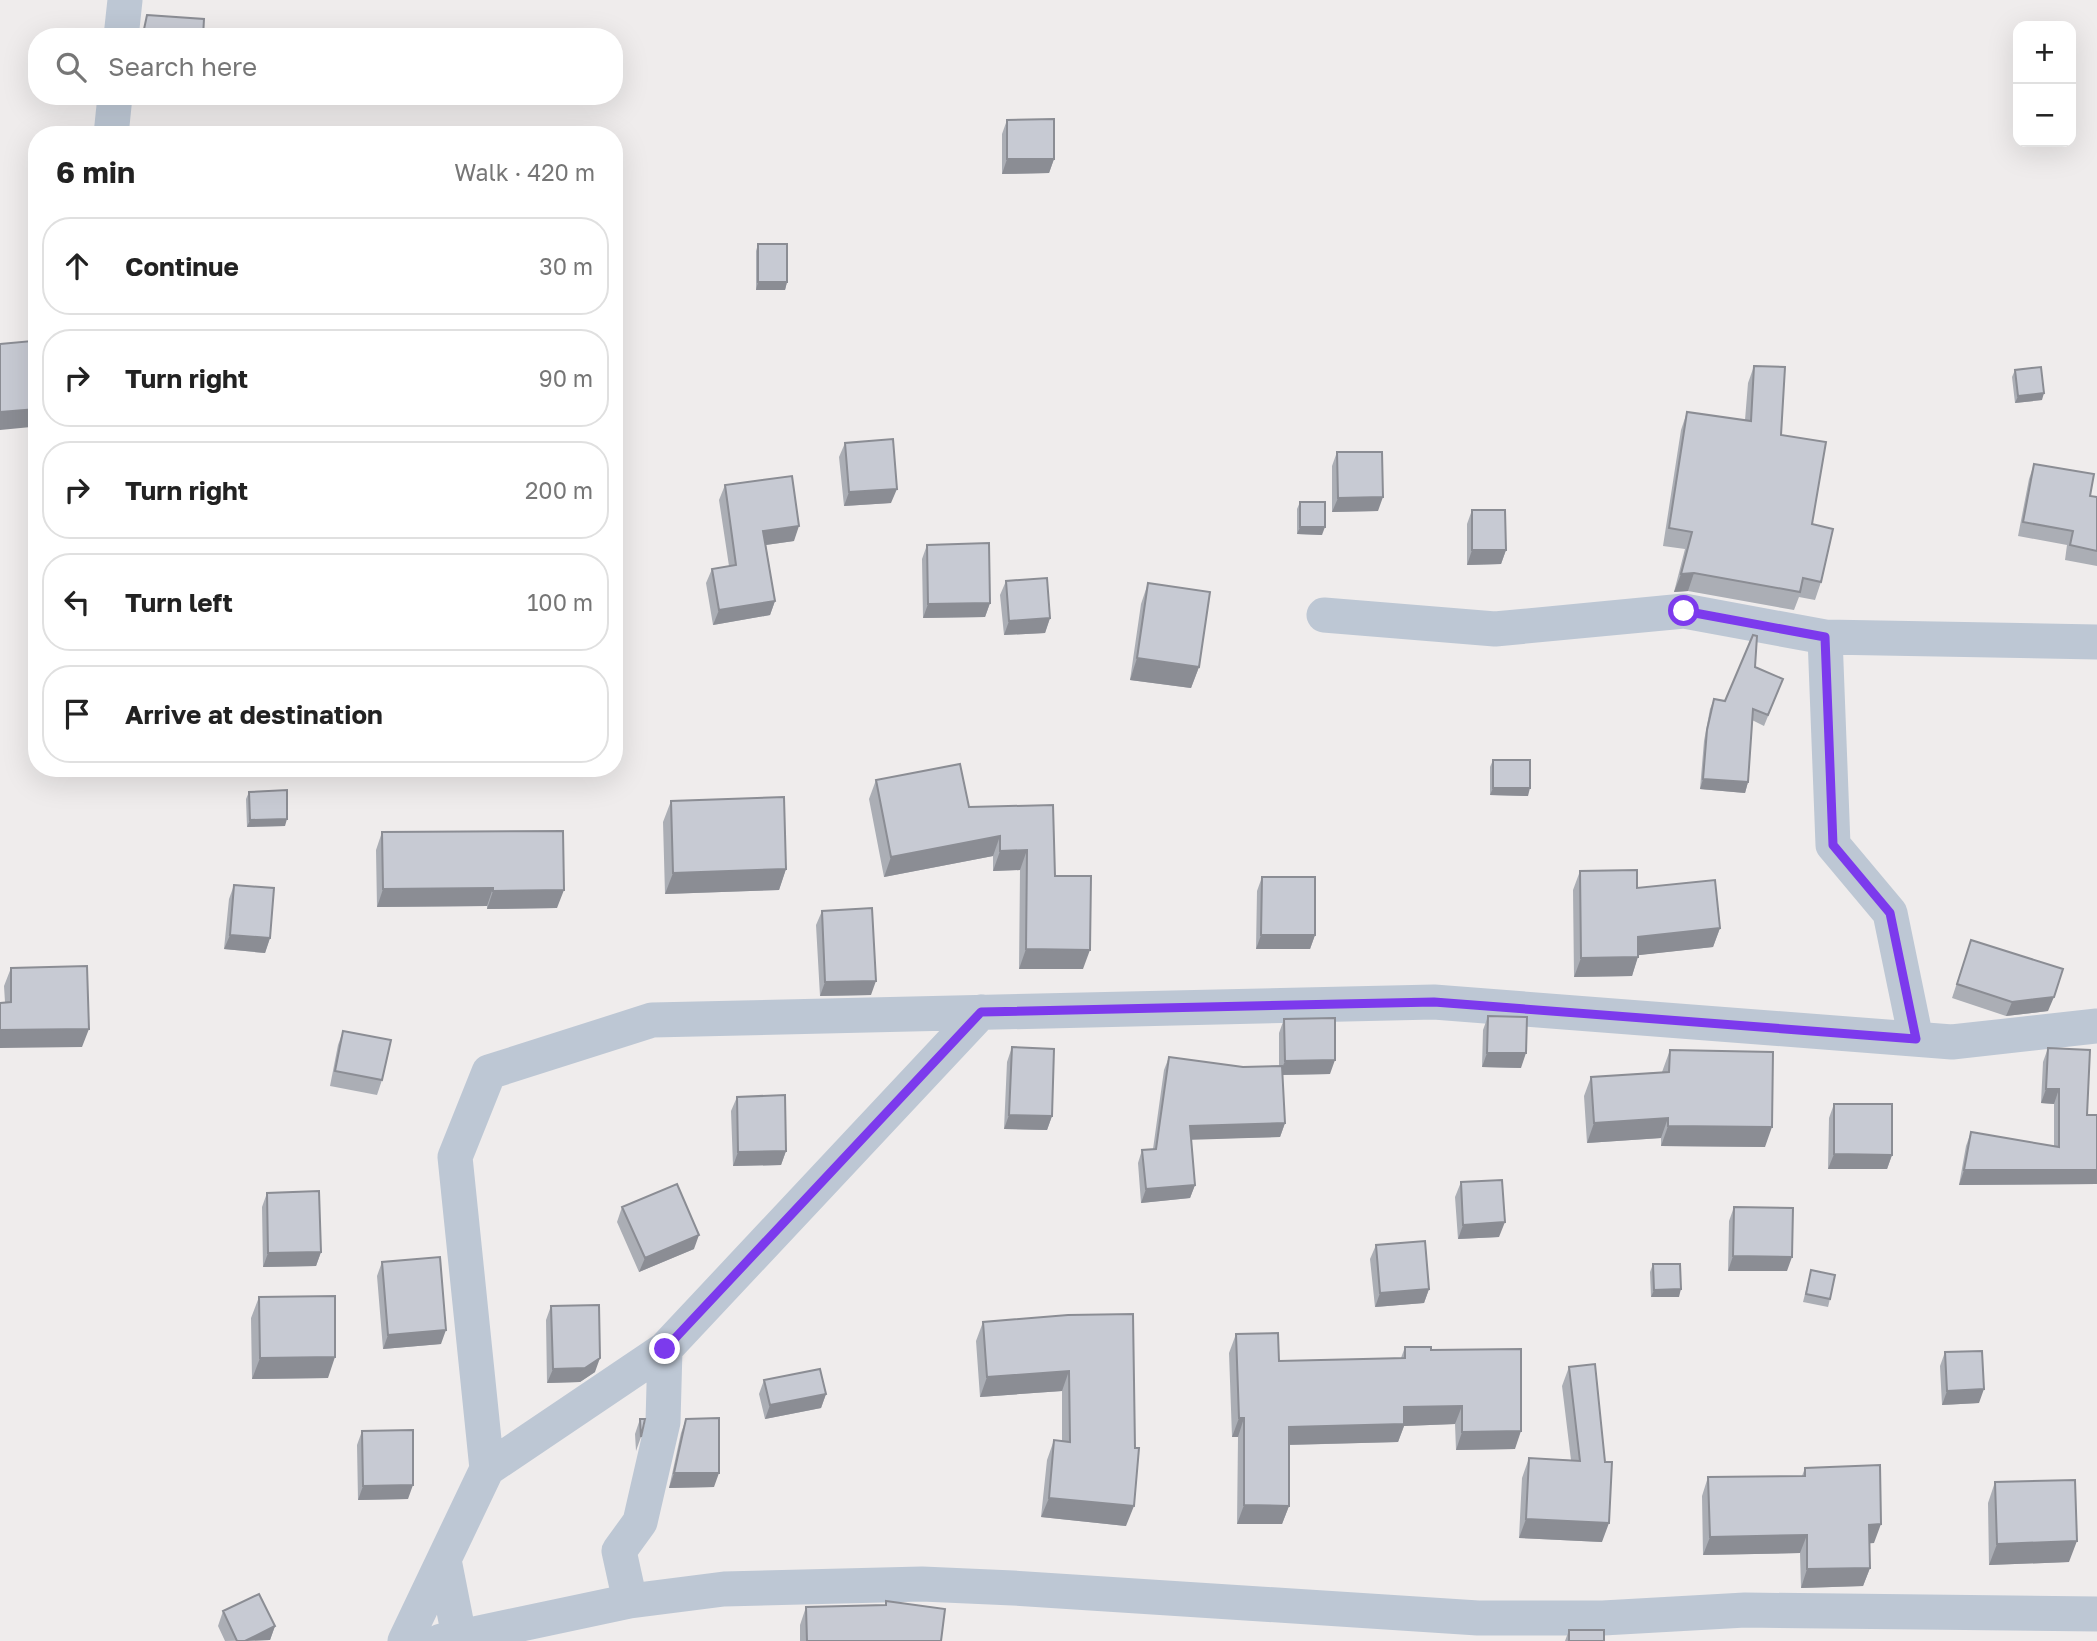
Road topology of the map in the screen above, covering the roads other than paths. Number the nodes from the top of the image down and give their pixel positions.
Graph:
1 (125, 0) edge
2 (122, 28) edge
3 (114, 105) edge
4 (112, 126) edge
5 (1324, 615) dead end
6 (1825, 637) junction
7 (2097, 642) edge
8 (981, 1012) junction
9 (2097, 1026) edge
10 (1916, 1039) junction
11 (665, 1349) junction
12 (487, 1469) junction
13 (444, 1560) junction
14 (630, 1601) junction
15 (2097, 1614) edge
16 (450, 1638) edge
17 (405, 1641) edge

1 - 2 street
3 - 4 street
5 - 6 street
6 - 7 street
6 - 10 street
8 - 10 street
8 - 11 street
8 - 12 street
9 - 10 street
11 - 12 street
11 - 14 street
12 - 13 street
13 - 16 street
13 - 17 street
14 - 15 street
14 - 16 street

